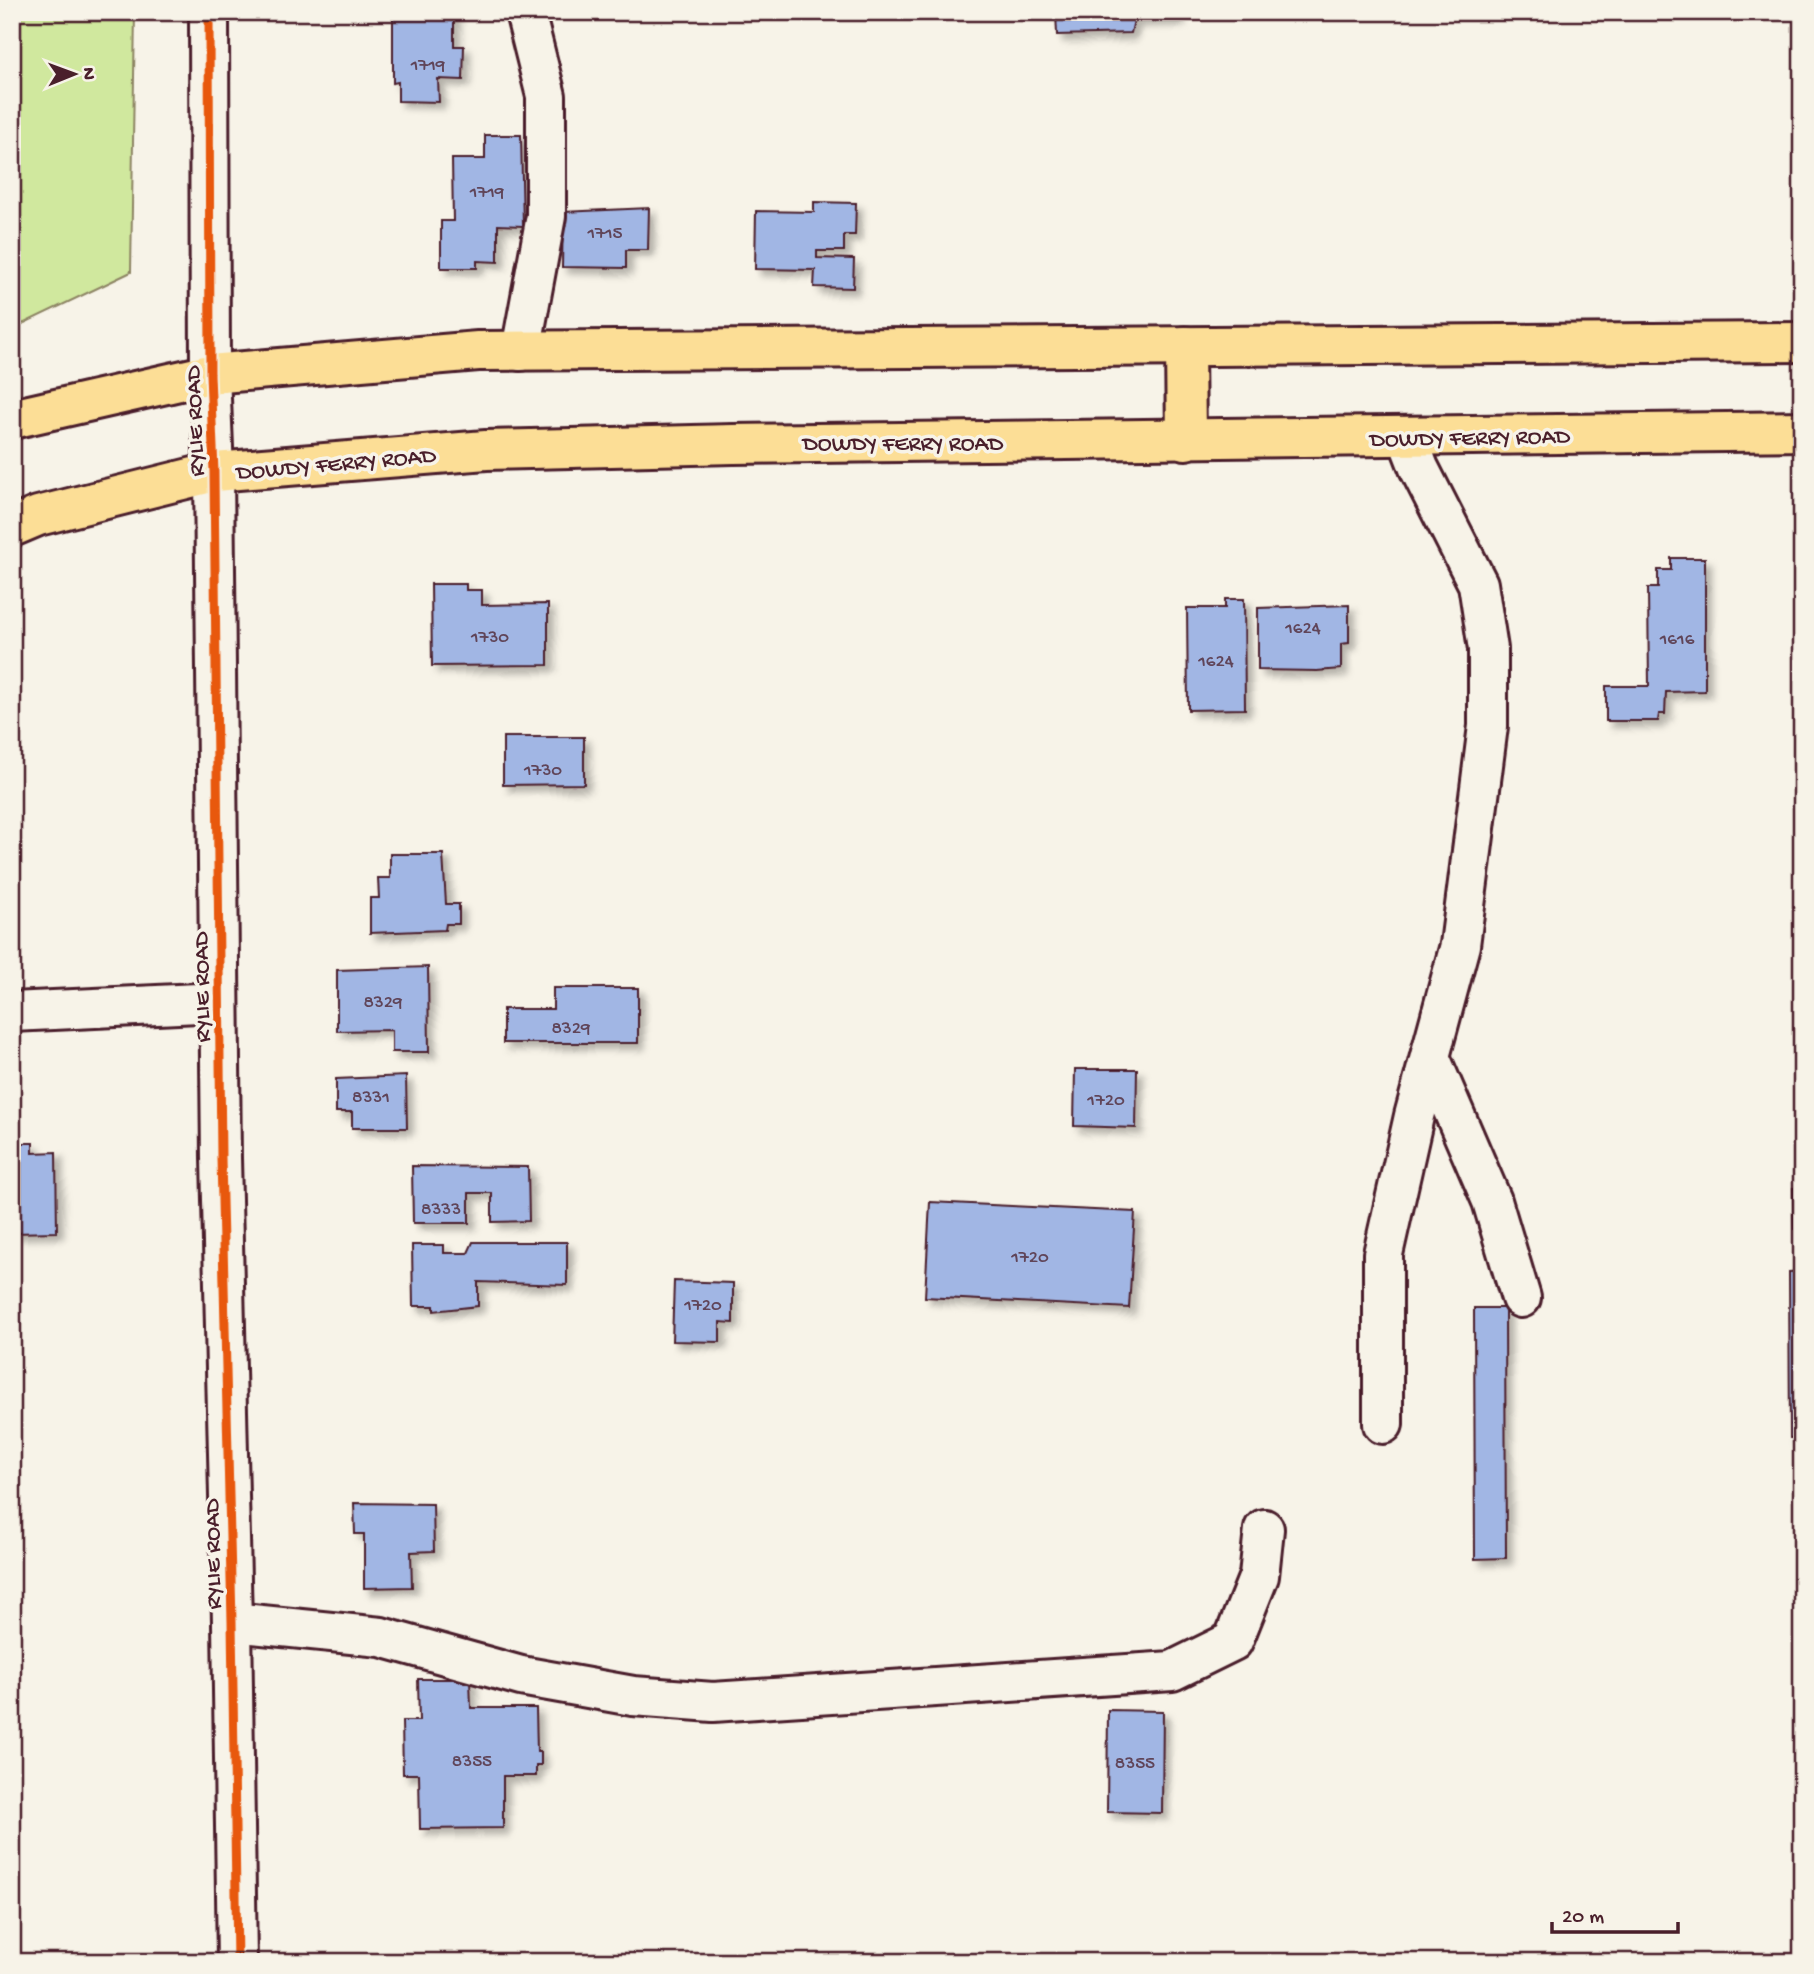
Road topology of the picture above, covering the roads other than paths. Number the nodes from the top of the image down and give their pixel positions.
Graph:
1 (209, 12) edge
2 (525, 12) edge
3 (1802, 342) edge
4 (1185, 346) junction
5 (522, 351) junction
6 (210, 374) junction
7 (12, 419) edge
8 (1802, 431) edge
9 (1407, 437) junction
10 (1186, 440) junction
11 (214, 472) junction
12 (12, 527) edge
13 (219, 1002) junction
14 (12, 1012) edge
15 (1430, 1057) junction
16 (1521, 1298) dead end
17 (1383, 1424) dead end
18 (1264, 1529) dead end
19 (232, 1622) junction
20 (237, 1962) edge

1 - 6 street, RYLIE ROAD
2 - 5 street
3 - 4 main road
4 - 5 main road
4 - 10 main road
5 - 6 main road
6 - 7 main road
6 - 11 street, RYLIE ROAD
8 - 9 main road, DOWDY FERRY ROAD
9 - 10 main road, DOWDY FERRY ROAD
9 - 15 street
10 - 11 main road, DOWDY FERRY ROAD
11 - 12 main road, DOWDY FERRY ROAD
11 - 13 street, RYLIE ROAD
13 - 14 street
13 - 19 street, RYLIE ROAD
15 - 16 street
15 - 17 street
18 - 19 street
19 - 20 street, RYLIE ROAD

